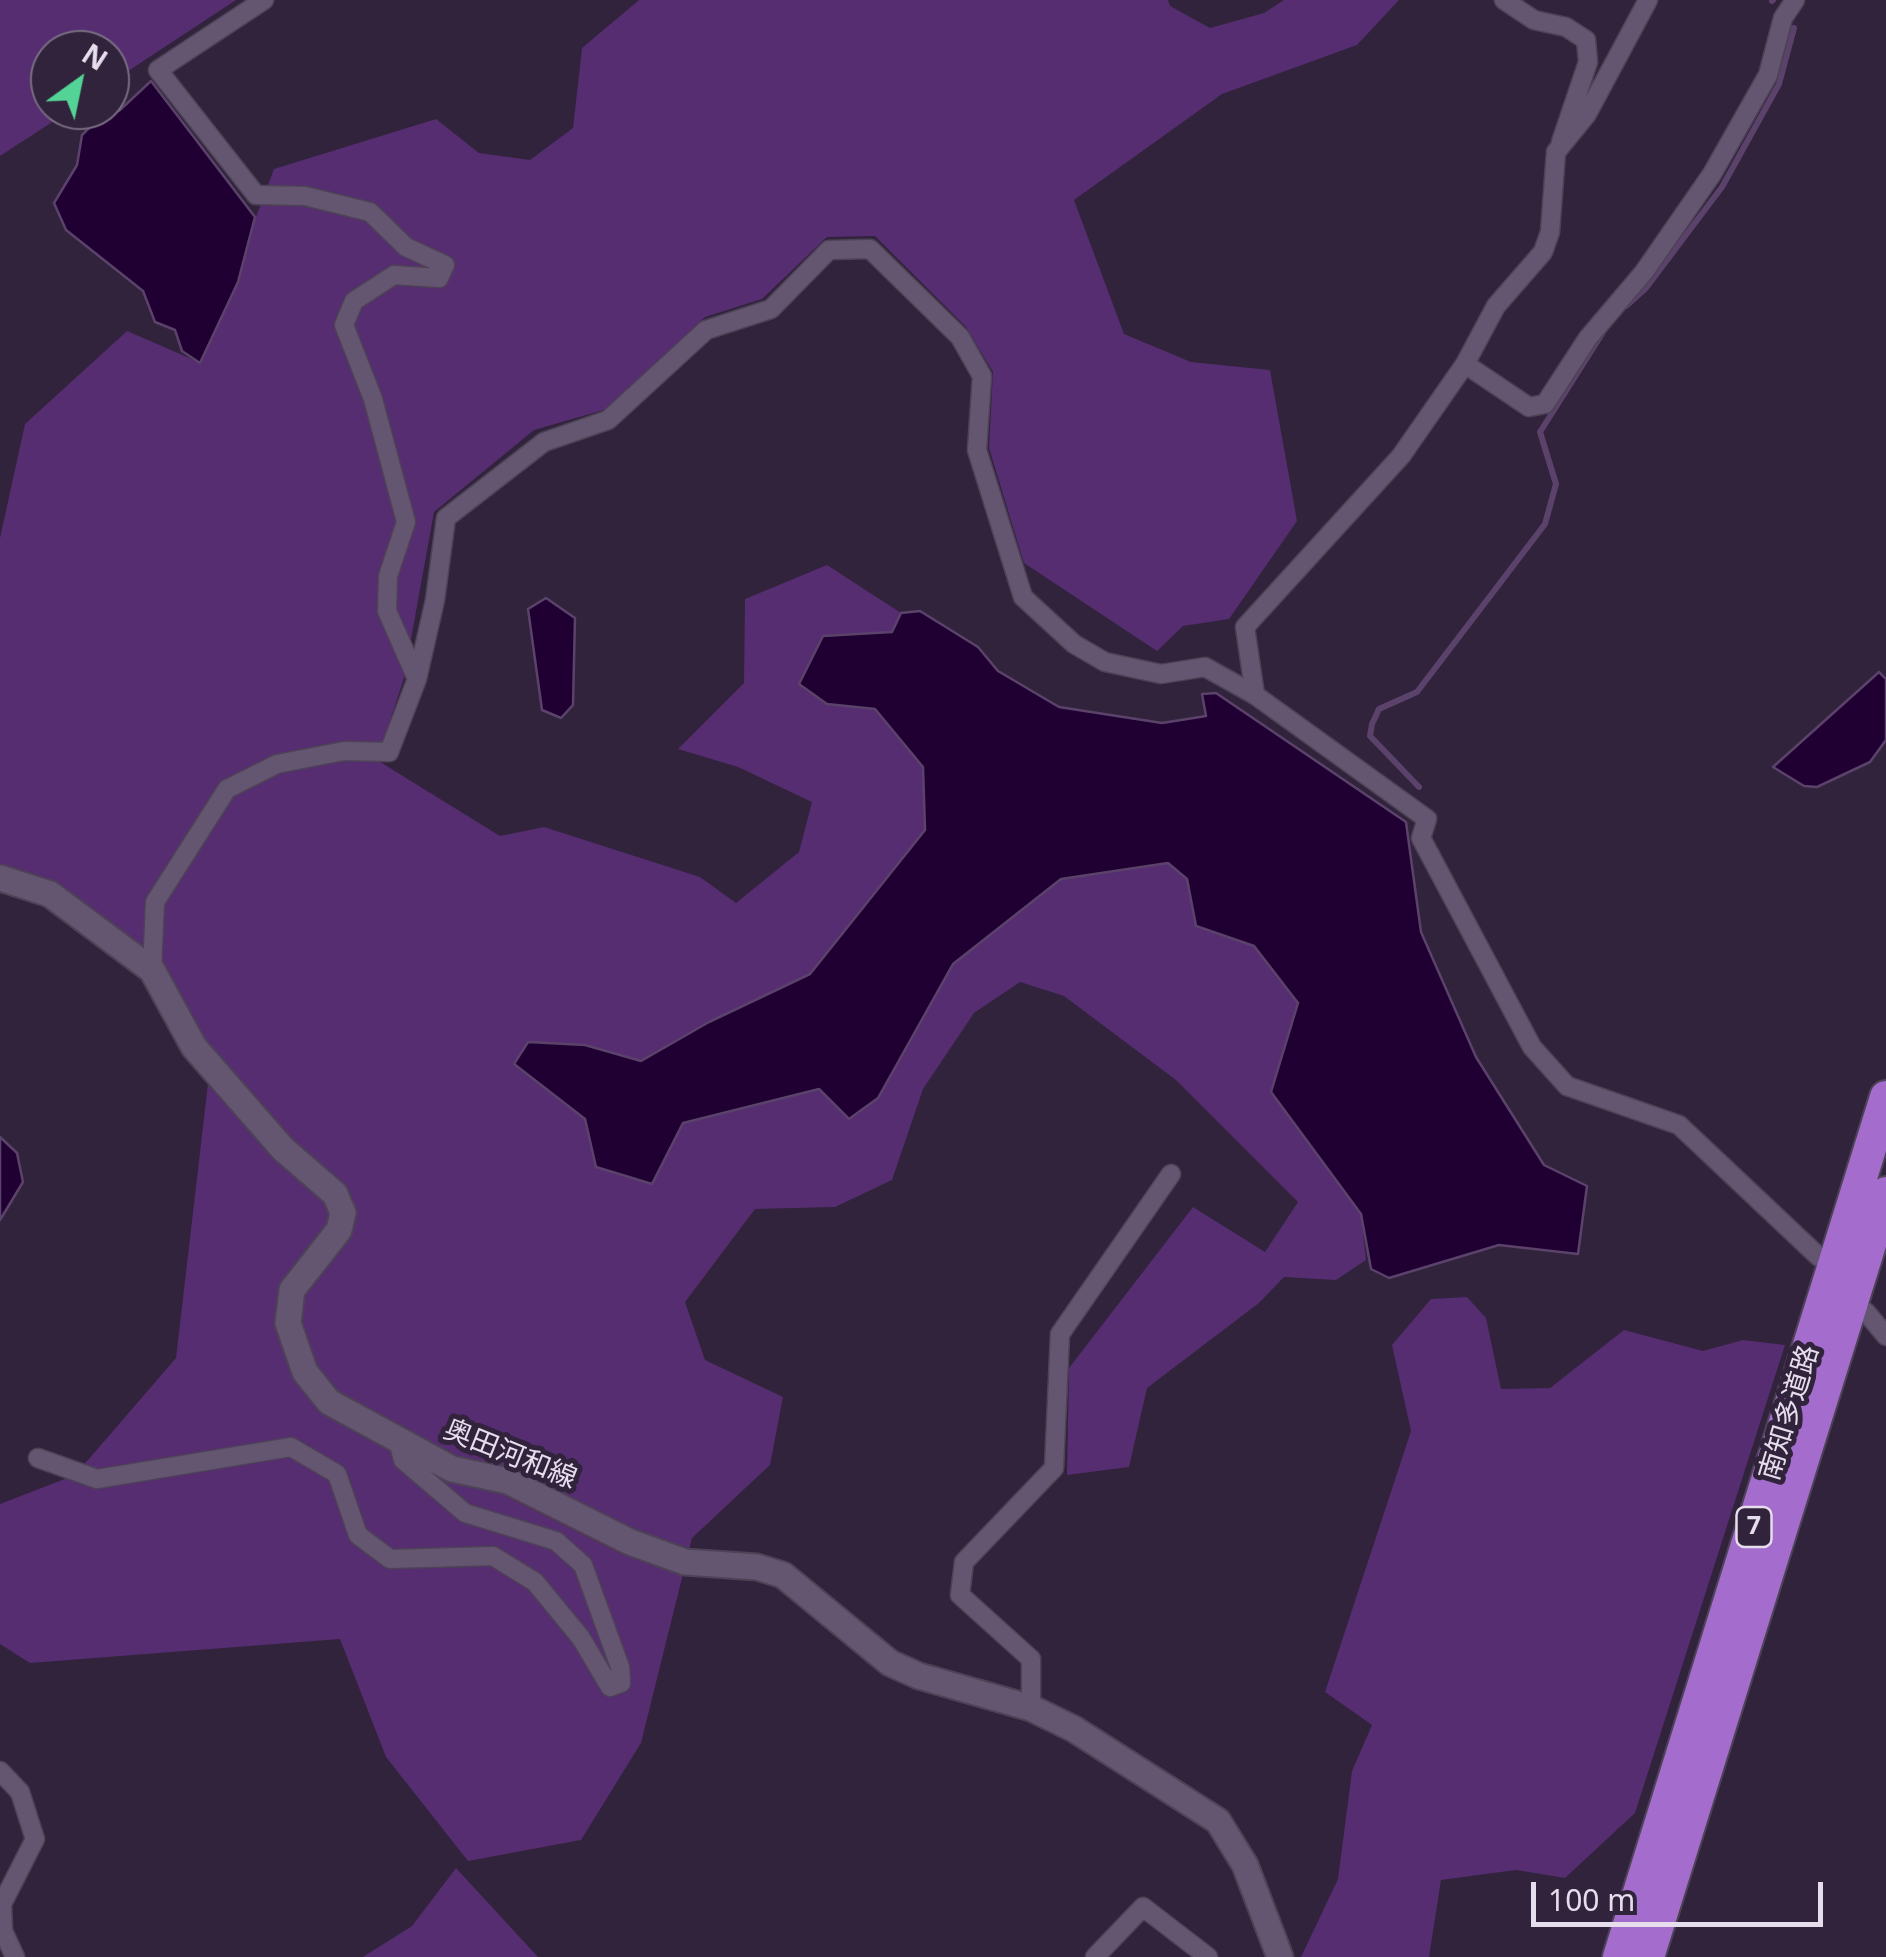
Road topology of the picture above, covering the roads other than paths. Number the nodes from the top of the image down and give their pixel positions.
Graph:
1 (264, 0) edge
2 (1504, 0) edge
3 (1648, 0) edge
4 (1795, 0) edge
5 (1561, 142) junction
6 (1466, 364) junction
7 (417, 679) junction
8 (1256, 694) junction
9 (0, 878) edge
10 (152, 970) junction
11 (1886, 1097) edge
12 (1171, 1174) dead end
13 (1886, 1193) edge
14 (1819, 1257) dead end
15 (1866, 1312) dead end
16 (1886, 1336) edge
17 (397, 1438) junction
18 (38, 1458) dead end
19 (1031, 1708) junction
20 (0, 1771) edge
21 (15, 1957) edge
22 (1095, 1957) edge
23 (1208, 1957) edge
24 (1280, 1957) edge
25 (1618, 1957) edge
26 (1648, 1957) edge

1 - 7 street
2 - 5 street
3 - 5 street
4 - 6 street
5 - 6 street
6 - 8 street
7 - 8 street
7 - 10 street
8 - 14 street
9 - 10 main road, 奥田河和線
10 - 17 main road, 奥田河和線
11 - 25 highway, 南知多道路 / 7
12 - 19 street
13 - 26 highway, 南知多道路 / 7
15 - 16 street
17 - 18 street
17 - 19 main road, 奥田河和線
19 - 24 main road, 奥田河和線
20 - 21 street
22 - 23 street

